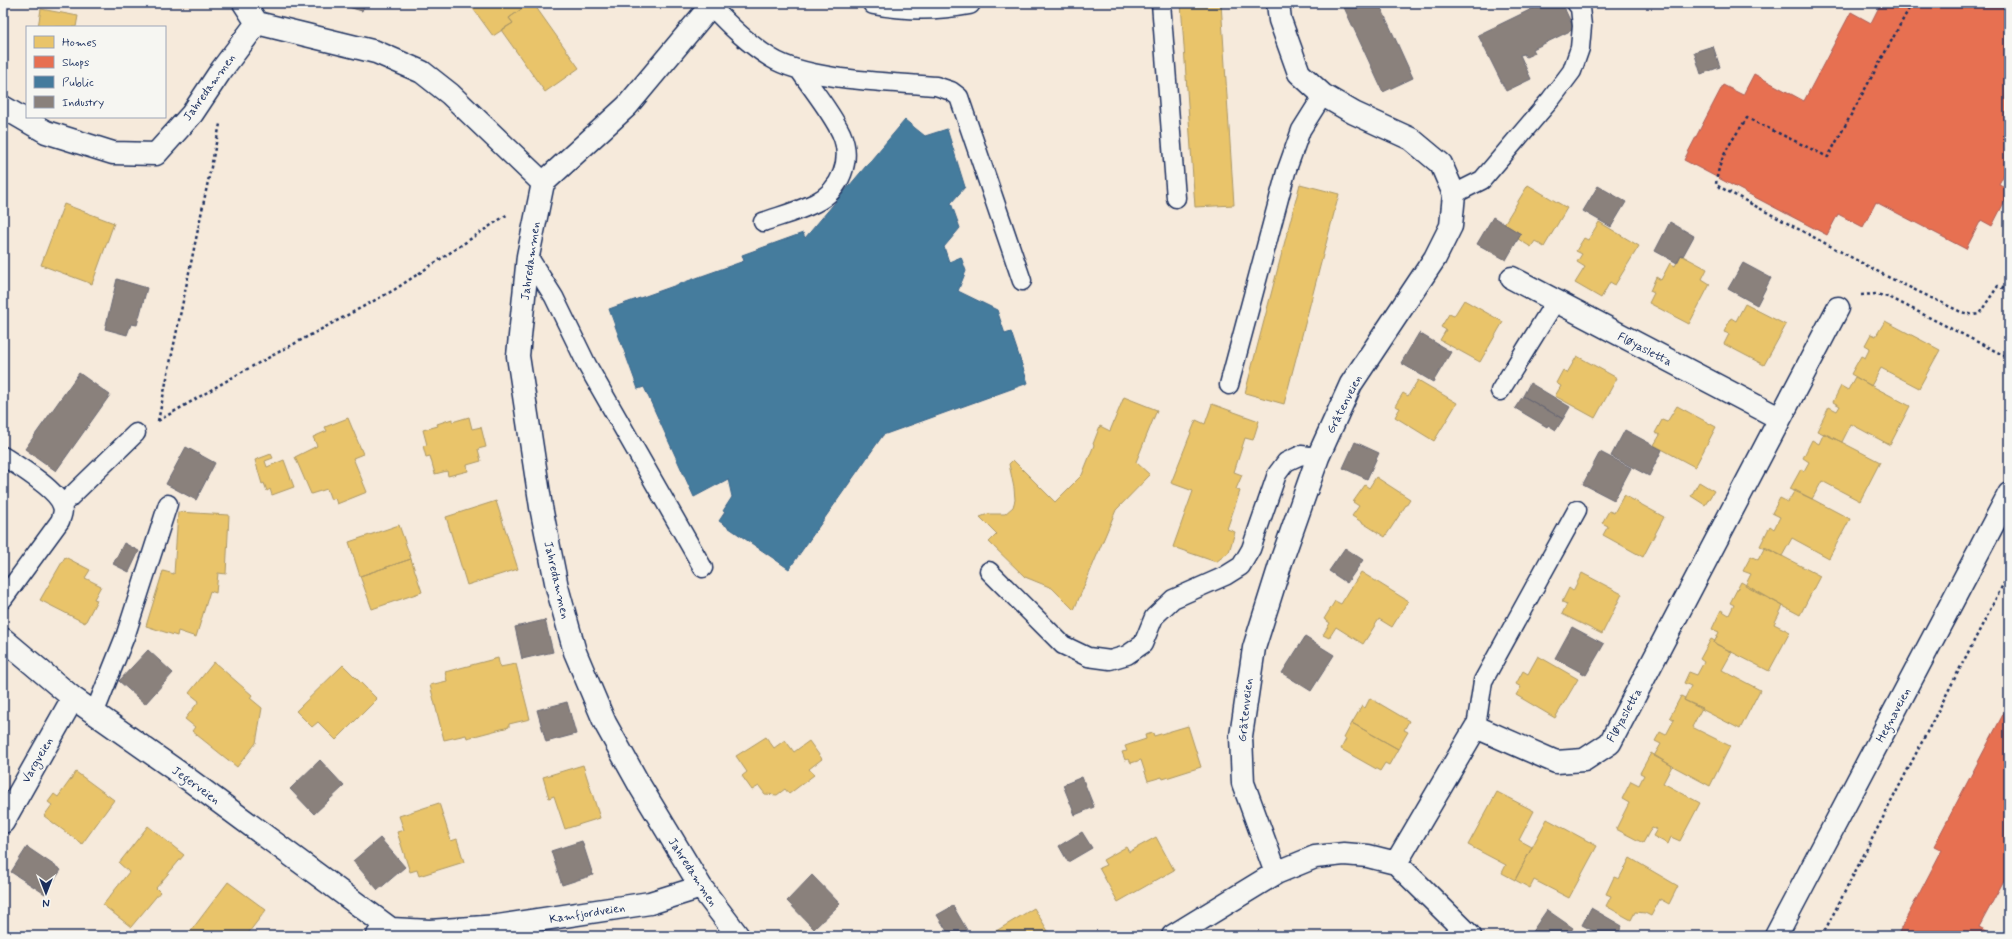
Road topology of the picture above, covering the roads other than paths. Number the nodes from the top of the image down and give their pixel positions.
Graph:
1 (244, 3) edge
2 (874, 3) edge
3 (969, 3) edge
4 (1161, 3) edge
5 (1278, 3) edge
6 (1576, 3) edge
7 (712, 5) edge
8 (257, 22) junction
9 (800, 70) junction
10 (1323, 95) junction
11 (3, 107) edge
12 (542, 187) junction
13 (1454, 194) junction
14 (1176, 198) dead end
15 (763, 222) dead end
16 (528, 256) junction
17 (1512, 278) dead end
18 (1022, 281) dead end
19 (1556, 302) junction
20 (1838, 308) road end
21 (1230, 385) dead end
22 (1500, 391) dead end
23 (1779, 418) junction
24 (136, 433) road end
25 (3, 456) edge
26 (1318, 457) junction
27 (2009, 494) edge
28 (168, 504) dead end
29 (62, 505) junction
30 (1577, 510) dead end
31 (703, 568) dead end
32 (989, 571) dead end
33 (3, 599) edge
34 (3, 639) edge
35 (73, 698) junction
36 (94, 714) junction
37 (1476, 728) junction
38 (3, 822) edge
39 (1396, 863) junction
40 (1276, 873) junction
41 (701, 887) junction
42 (384, 932) edge
43 (738, 936) edge
44 (1173, 936) edge
45 (1470, 936) edge
46 (1776, 936) edge

1 - 8 street
2 - 3 street
4 - 14 lane
5 - 10 street, Gråtenveien
6 - 13 lane
7 - 9 lane
7 - 12 street
8 - 11 street, Jahredammen
8 - 12 street
9 - 15 lane
9 - 18 lane
10 - 13 street, Gråtenveien
10 - 21 lane
12 - 16 street, Jahredammen
13 - 26 street, Gråtenveien
16 - 31 lane
16 - 41 street, Jahredammen
17 - 19 street, Fløyasletta
19 - 22 lane
19 - 23 street, Fløyasletta
20 - 23 street, Fløyasletta
23 - 37 street, Fløyasletta
24 - 29 lane
25 - 29 lane
26 - 32 lane
26 - 40 street, Gråtenveien
27 - 46 street, Hegnaveien
28 - 36 lane
29 - 33 lane
30 - 37 lane
34 - 35 street, Jegerveien
35 - 36 street, Jegerveien
35 - 38 street, Vargveien
36 - 42 street, Jegerveien
37 - 39 street
39 - 40 street
39 - 45 street
40 - 44 street
41 - 42 street, Kamfjordveien
41 - 43 street, Jahredammen

